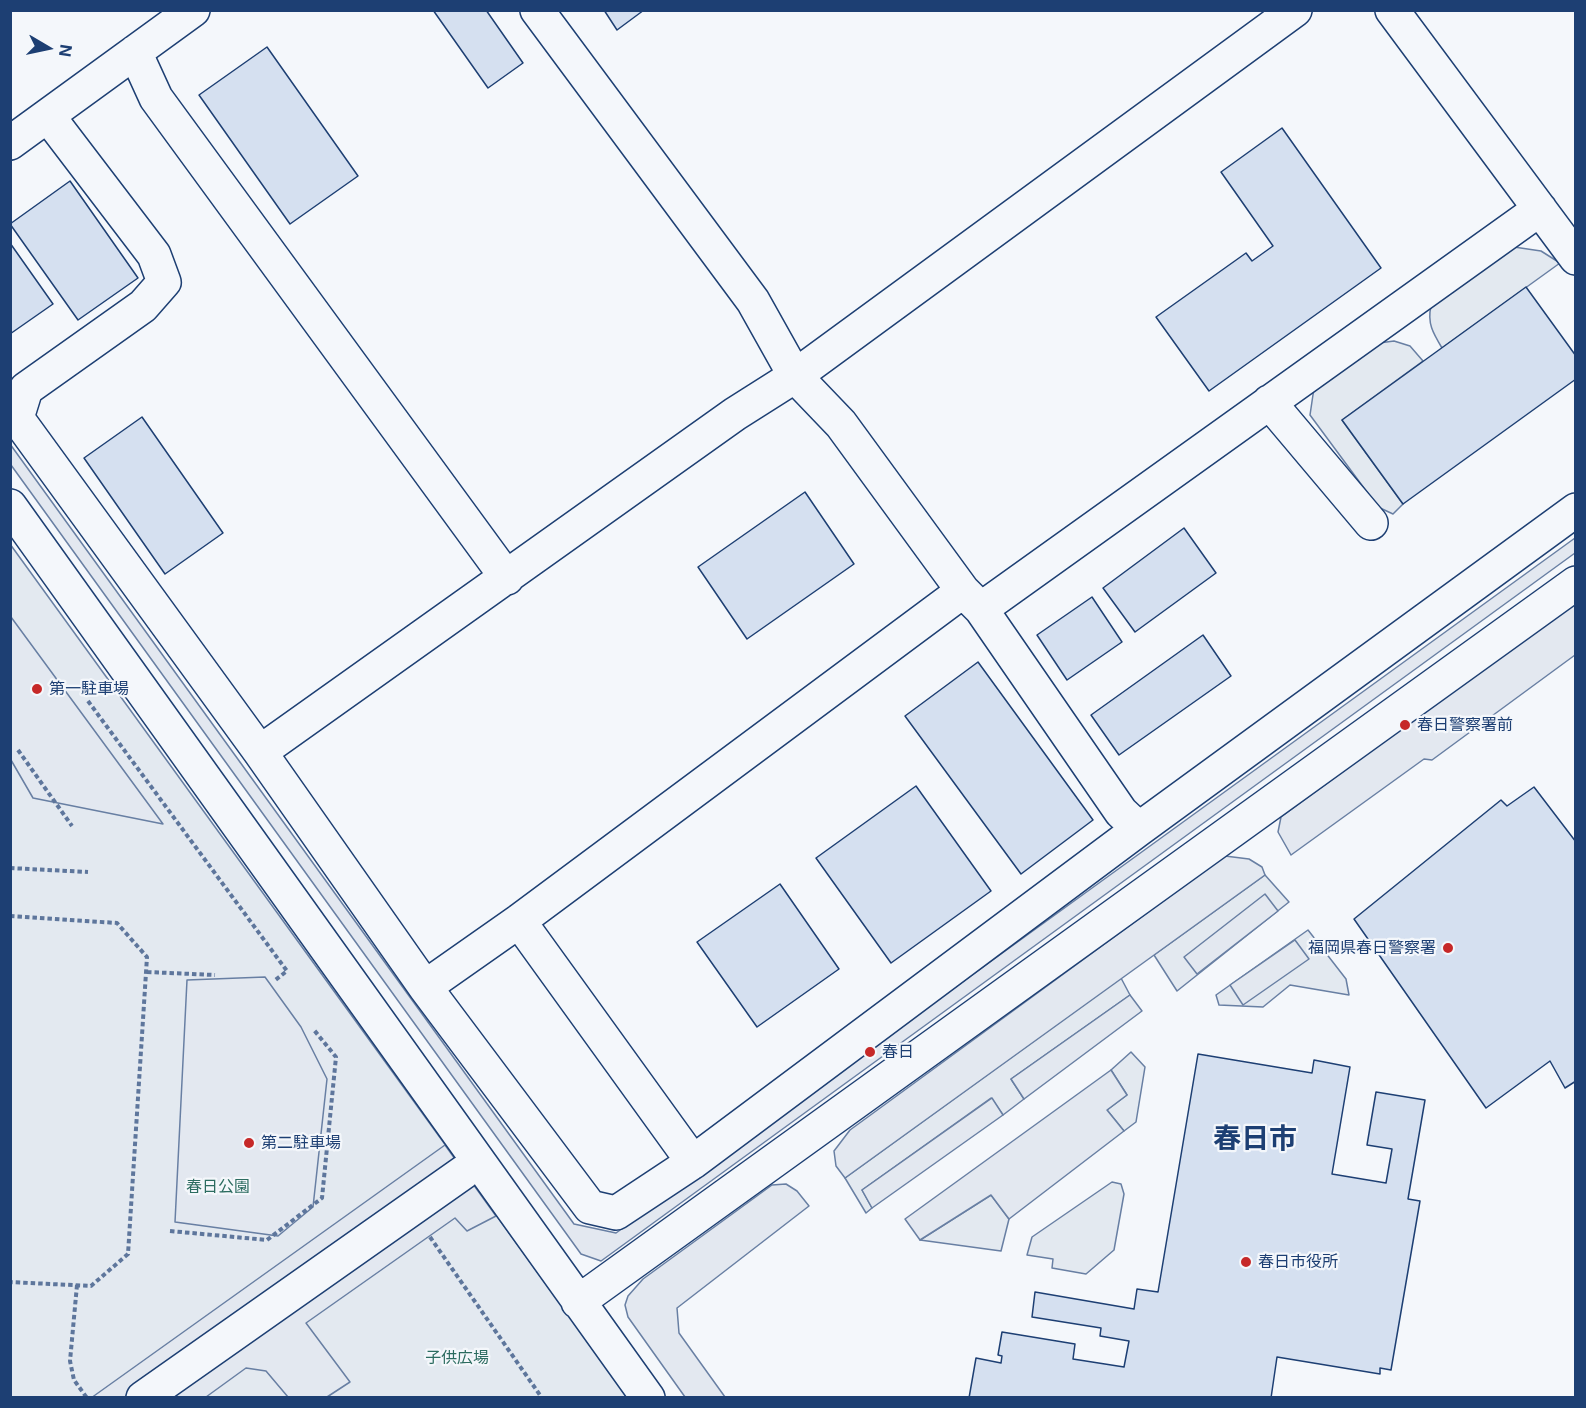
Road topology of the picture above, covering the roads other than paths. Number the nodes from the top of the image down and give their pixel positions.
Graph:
1 (193, 10) edge
2 (537, 10) edge
3 (1295, 10) edge
4 (1392, 10) edge
5 (135, 52) junction
6 (48, 116) junction
7 (10, 143) edge
8 (1540, 208) junction
9 (1575, 258) edge
10 (795, 376) junction
11 (1269, 402) junction
12 (10, 506) edge
13 (1575, 510) edge
14 (1371, 523) dead end
15 (507, 578) junction
16 (1575, 583) edge
17 (972, 600) junction
18 (260, 752) junction
19 (1139, 829) junction
20 (519, 921) junction
21 (425, 987) junction
22 (693, 1162) junction
23 (464, 1172) dead end
24 (578, 1302) junction
25 (143, 1398) edge
26 (648, 1398) edge

1 - 5 street
2 - 10 street
3 - 10 street
4 - 8 street
5 - 6 street
5 - 15 street
6 - 7 street
6 - 18 street
8 - 9 street
8 - 11 street
10 - 15 street
10 - 17 street
11 - 14 street
11 - 17 street
12 - 24 street
13 - 19 street
15 - 18 street
16 - 24 street
17 - 19 street
17 - 20 street
18 - 21 street
19 - 22 street
20 - 21 street
20 - 22 street
21 - 22 street
23 - 25 street
24 - 26 street

